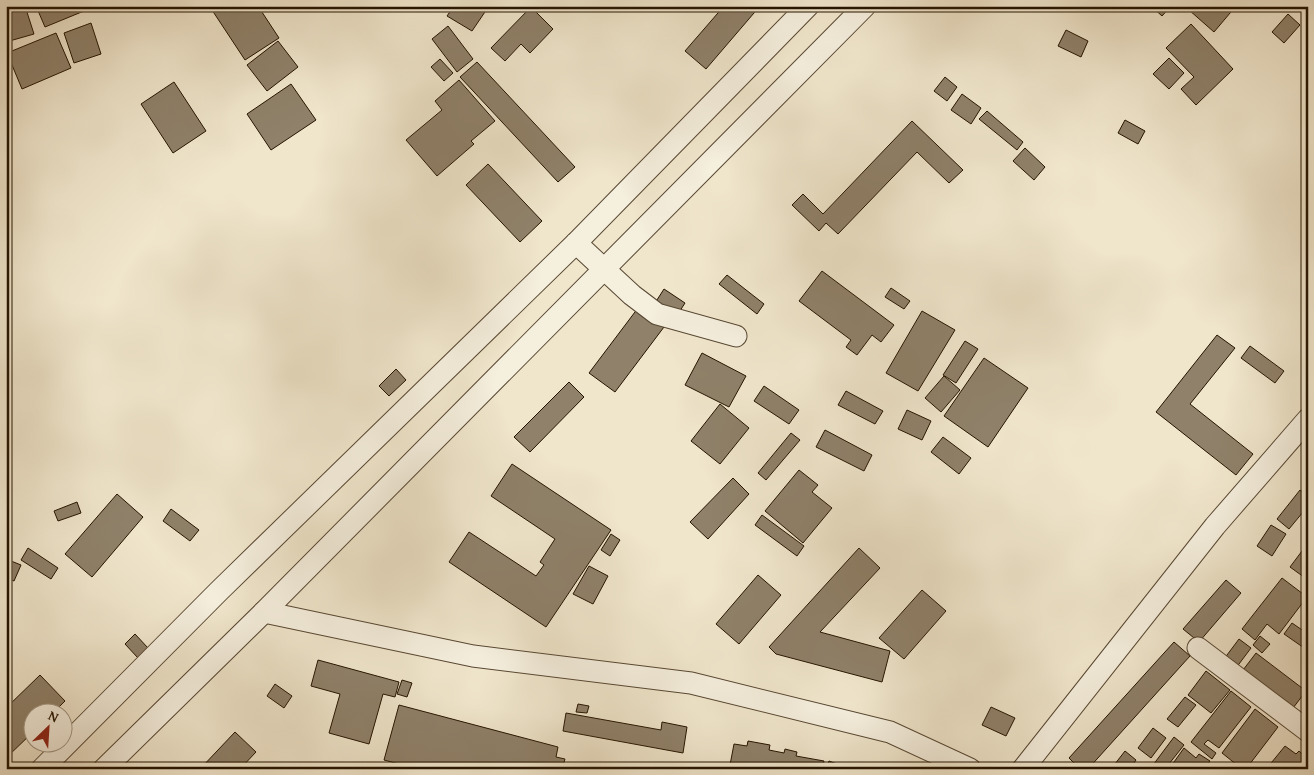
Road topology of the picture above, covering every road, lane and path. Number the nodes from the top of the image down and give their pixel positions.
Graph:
1 (808, 6) edge
2 (865, 6) edge
3 (576, 243) junction
4 (604, 268) junction
5 (736, 336) dead end
6 (1308, 419) edge
7 (264, 612) junction
8 (1198, 648) dead end
9 (1305, 722) edge
10 (42, 769) edge
11 (104, 769) edge
12 (970, 769) edge
13 (1023, 769) edge

1 - 3 street
2 - 4 street
3 - 4 street
3 - 10 street
4 - 5 street
4 - 7 street
6 - 13 street
7 - 11 street
7 - 12 street
8 - 9 street

